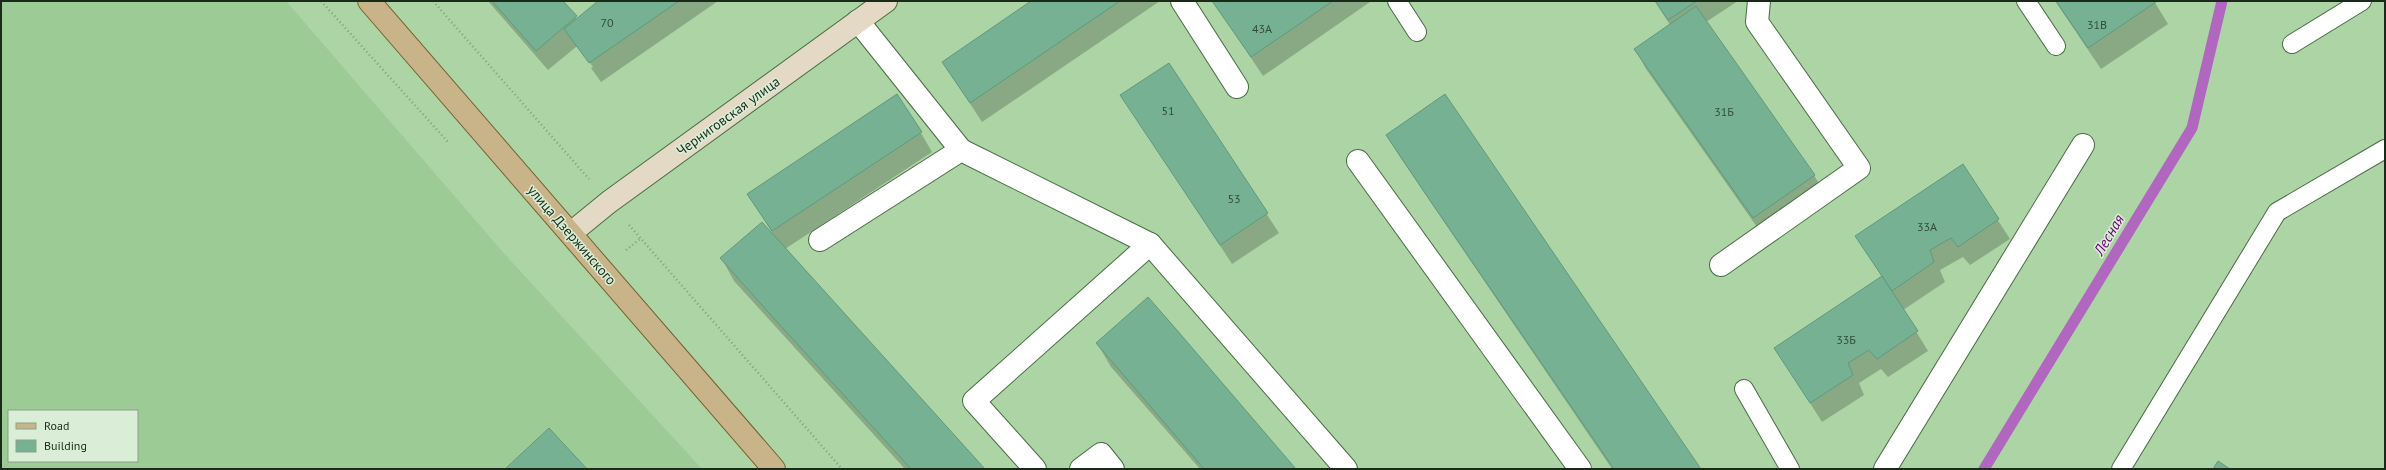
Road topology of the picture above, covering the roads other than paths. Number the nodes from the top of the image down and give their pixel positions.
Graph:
1 (369, 1) edge
2 (886, 1) edge
3 (1182, 1) edge
4 (1397, 1) edge
5 (1759, 1) edge
6 (2026, 1) edge
7 (2362, 1) edge
8 (858, 21) junction
9 (1417, 32) dead end
10 (2292, 44) dead end
11 (2056, 46) dead end
12 (1237, 87) dead end
13 (2083, 145) dead end
14 (2385, 149) edge
15 (961, 150) junction
16 (1358, 161) dead end
17 (571, 233) junction
18 (820, 240) dead end
19 (1150, 244) junction
20 (1721, 265) dead end
21 (1744, 388) dead end
22 (774, 469) edge
23 (1035, 469) edge
24 (1081, 469) edge
25 (1113, 469) edge
26 (1346, 469) edge
27 (1580, 469) edge
28 (1790, 469) edge
29 (1885, 469) edge
30 (2121, 469) edge

1 - 17 main road, улица Дзержинского
2 - 8 main road, Черниговская улица
3 - 12 street
4 - 9 lane
5 - 20 street
6 - 11 lane
7 - 10 lane
8 - 15 street
8 - 17 main road, Черниговская улица
13 - 29 street
14 - 30 lane
15 - 18 street
15 - 19 street
16 - 27 street
17 - 22 main road, улица Дзержинского
19 - 23 street
19 - 26 street
21 - 28 lane
24 - 25 street

